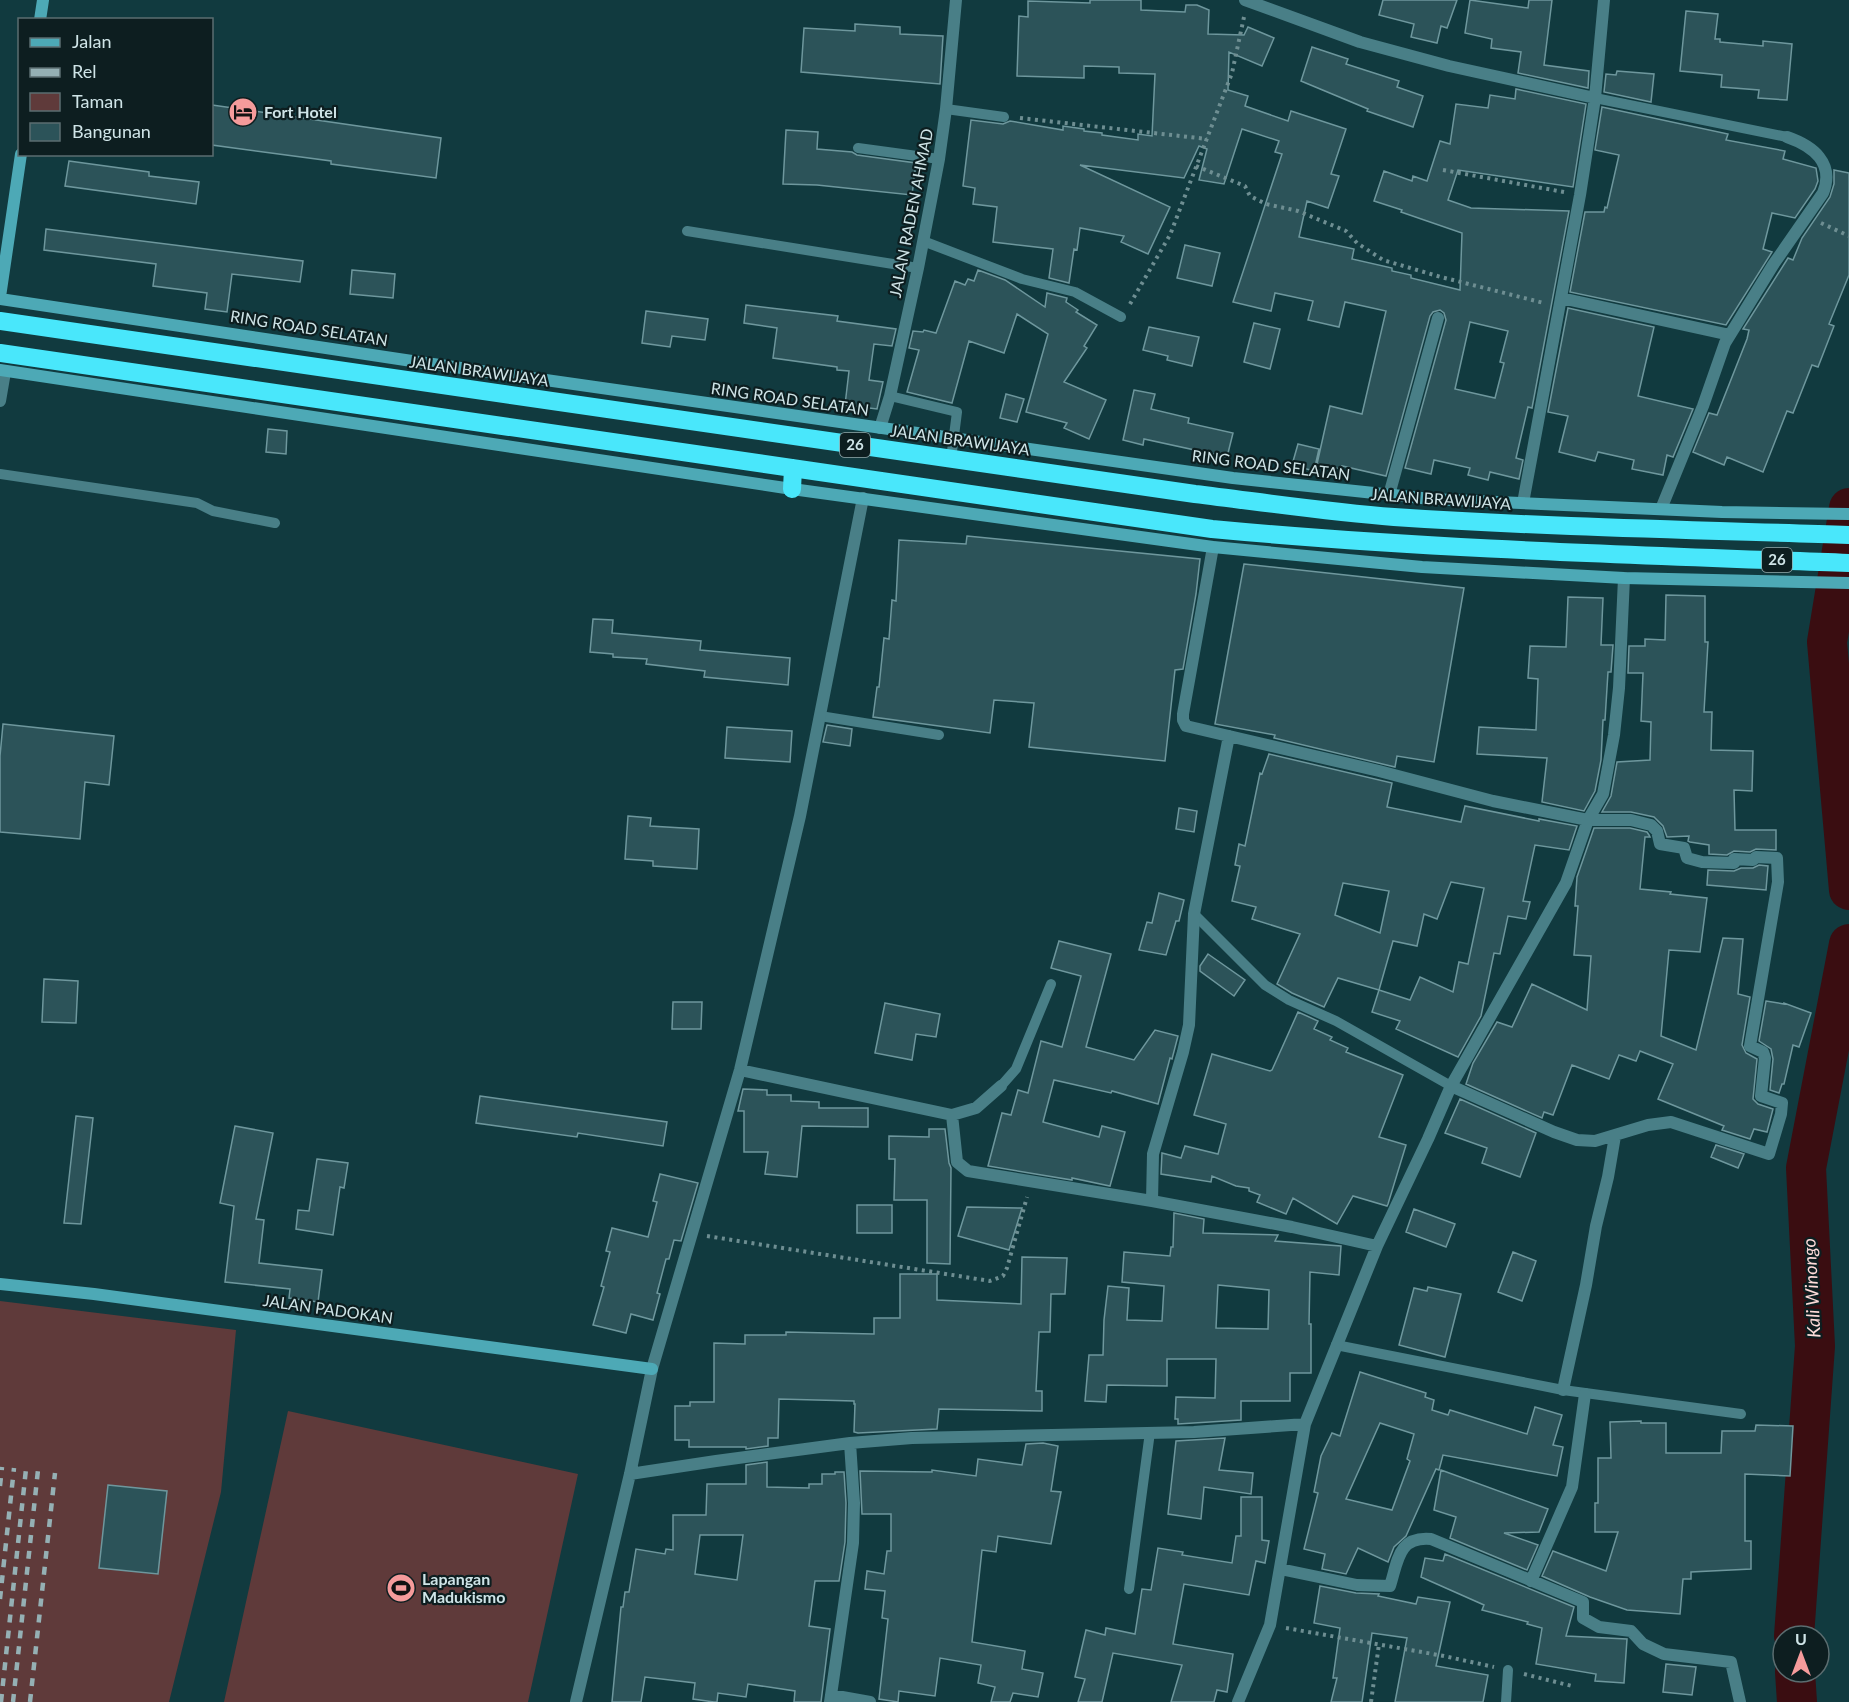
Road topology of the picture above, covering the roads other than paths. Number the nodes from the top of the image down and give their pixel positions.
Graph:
1 (43, 0) edge
2 (956, 0) edge
3 (1246, 0) edge
4 (1604, 0) edge
5 (40, 18) edge
6 (1595, 98) junction
7 (946, 109) junction
8 (1004, 117) road end
9 (1787, 137) joint
10 (858, 148) dead end
11 (21, 156) edge
12 (939, 159) junction
13 (687, 231) dead end
14 (923, 241) junction
15 (918, 268) junction
16 (0, 298) edge
17 (1560, 303) junction
18 (1121, 317) road end
19 (1438, 318) dead end
20 (0, 321) edge
21 (1730, 335) junction
22 (0, 353) edge
23 (3, 371) edge
24 (890, 396) junction
25 (0, 401) edge
26 (880, 428) junction
27 (954, 438) junction
28 (951, 459) junction
29 (793, 468) junction
30 (0, 474) edge
31 (792, 489) junction
32 (1389, 495) junction
33 (863, 498) junction
34 (1523, 503) junction
35 (1661, 509) junction
36 (1849, 514) edge
37 (275, 523) dead end
38 (1849, 535) edge
39 (1213, 547) junction
40 (1849, 563) edge
41 (1624, 578) junction
42 (1849, 582) edge
43 (820, 716) junction
44 (939, 735) dead end
45 (1229, 736) junction
46 (1587, 820) junction
47 (1194, 914) junction
48 (1050, 984) dead end
49 (740, 1070) junction
50 (1001, 1086) joint
51 (1451, 1086) junction
52 (952, 1115) junction
53 (1615, 1136) junction
54 (1152, 1202) junction
55 (1377, 1246) junction
56 (0, 1284) edge
57 (1336, 1345) junction
58 (652, 1370) junction
59 (1563, 1390) junction
60 (1584, 1394) junction
61 (1741, 1414) dead end
62 (1305, 1424) junction
63 (1150, 1432) junction
64 (850, 1443) junction
65 (630, 1474) junction
66 (1280, 1569) junction
67 (1531, 1581) junction
68 (1129, 1589) dead end
69 (1508, 1670) road end
70 (830, 1698) edge
71 (576, 1702) edge
72 (870, 1702) edge
73 (1238, 1702) edge
74 (1506, 1702) edge
75 (1740, 1702) edge

1 - 5 street
2 - 7 street, JALAN RADEN AHMAD
3 - 6 street
4 - 6 street
6 - 9 lane
6 - 17 street
7 - 8 lane
7 - 12 street, JALAN RADEN AHMAD
9 - 21 street
10 - 12 lane
11 - 16 street
12 - 14 street, JALAN RADEN AHMAD
13 - 15 lane
14 - 15 street, JALAN RADEN AHMAD
14 - 18 lane
15 - 24 street, JALAN RADEN AHMAD
16 - 26 street, RING ROAD SELATAN
17 - 21 street
17 - 34 street
19 - 32 street
20 - 28 highway, JALAN BRAWIJAYA / 26
21 - 35 street
22 - 29 highway, 26
23 - 25 street
23 - 31 street
24 - 26 street, JALAN RADEN AHMAD
24 - 27 lane
26 - 27 street, RING ROAD SELATAN
27 - 28 lane
27 - 32 street, RING ROAD SELATAN
28 - 38 highway, JALAN BRAWIJAYA / 26
29 - 31 highway
29 - 40 highway, 26
30 - 37 lane
31 - 33 street
32 - 34 street, RING ROAD SELATAN
33 - 39 street
33 - 43 street
34 - 35 street, RING ROAD SELATAN
35 - 36 street, RING ROAD SELATAN
39 - 41 street
39 - 45 street
41 - 42 street
41 - 46 street
43 - 44 lane
43 - 49 street
45 - 46 street
45 - 47 street
46 - 51 street
46 - 53 street
47 - 51 lane
47 - 54 street
48 - 50 lane
49 - 52 street
49 - 58 street
50 - 52 street
51 - 53 street
51 - 55 street
52 - 54 street
53 - 59 street
54 - 55 street
55 - 57 street
56 - 58 street, JALAN PADOKAN
57 - 59 lane
57 - 62 street
58 - 65 street
59 - 60 lane
60 - 61 lane
60 - 67 street
62 - 63 street
62 - 66 street
63 - 64 street
63 - 68 lane
64 - 65 street
64 - 70 street
65 - 71 street
66 - 67 street
66 - 73 street
67 - 75 street
69 - 74 lane
70 - 72 street

